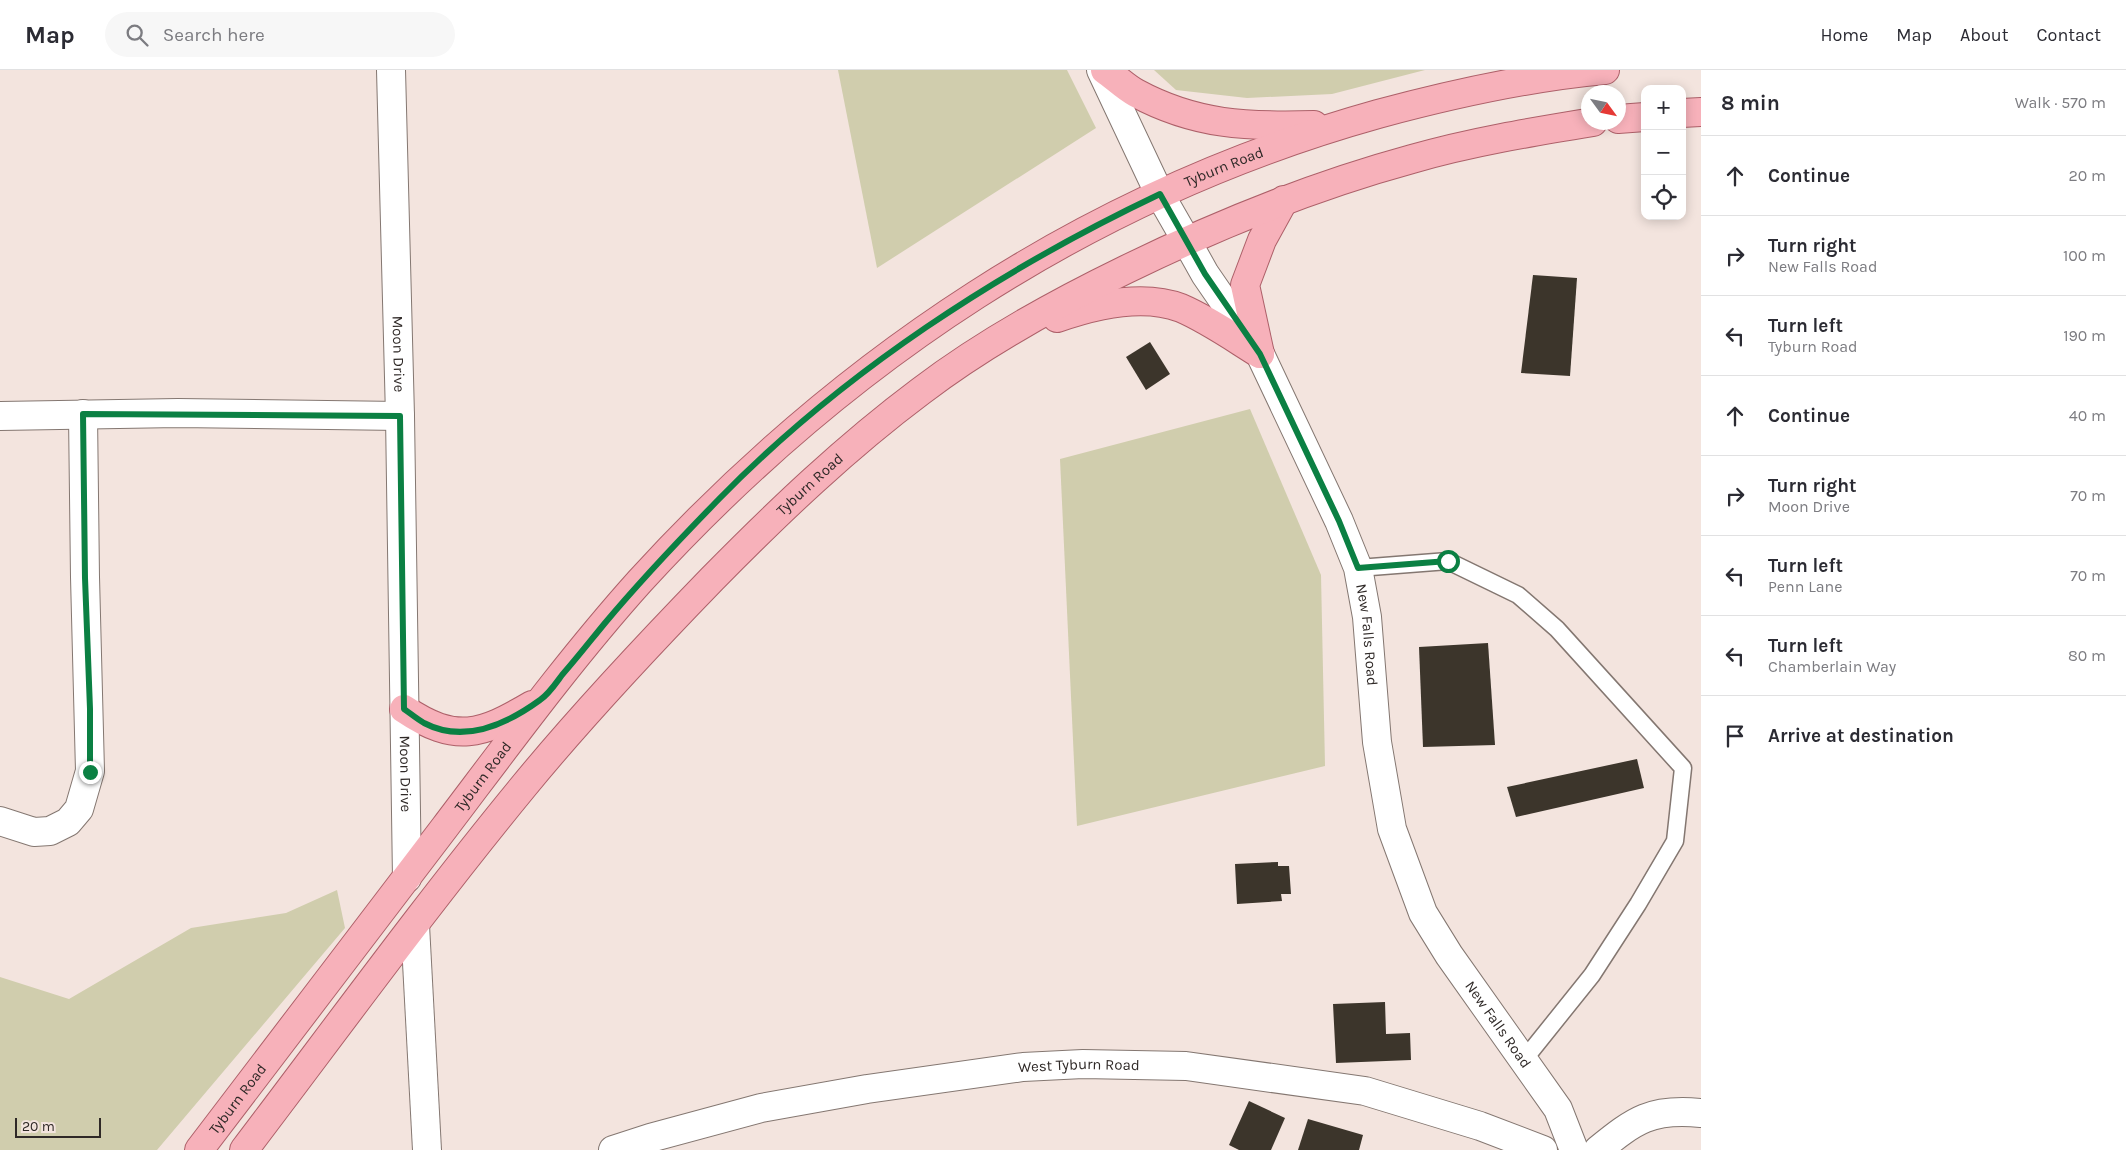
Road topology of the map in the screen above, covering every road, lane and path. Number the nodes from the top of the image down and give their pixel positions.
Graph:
1 (391, 70) edge
2 (1102, 70) edge
3 (1105, 70) edge
4 (1604, 70) edge
5 (1701, 112) edge
6 (1686, 113) edge
7 (1641, 116) edge
8 (1626, 118) edge
9 (1343, 124) junction
10 (1581, 124) edge
11 (1160, 194) junction
12 (1284, 200) junction
13 (1186, 240) junction
14 (1000, 339) junction
15 (1260, 354) junction
16 (83, 414) junction
17 (0, 416) edge
18 (400, 416) junction
19 (1358, 568) junction
20 (542, 699) junction
21 (404, 709) junction
22 (0, 821) edge
23 (407, 878) junction
24 (415, 925) junction
25 (1523, 1061) junction
26 (1701, 1113) edge
27 (199, 1150) edge
28 (244, 1150) edge
29 (427, 1150) edge
30 (612, 1150) edge
31 (1543, 1150) edge
32 (1574, 1150) edge
33 (1598, 1150) edge

1 - 18 street, Moon Drive
2 - 11 street, New Falls Road
3 - 9 main road
4 - 9 main road, Tyburn Road
5 - 6 main road
7 - 8 main road
9 - 11 main road, Tyburn Road
10 - 12 main road, Tyburn Road
11 - 13 street, New Falls Road
11 - 20 main road, Tyburn Road
12 - 13 main road, Tyburn Road
12 - 15 main road
13 - 14 main road, Tyburn Road
13 - 15 street, New Falls Road
14 - 15 main road
14 - 24 main road, Tyburn Road
15 - 19 street, New Falls Road
16 - 17 street
16 - 18 street
16 - 22 street
18 - 21 street, Moon Drive
19 - 25 street, New Falls Road
19 - 25 lane
20 - 21 main road
20 - 23 main road, Tyburn Road
21 - 23 street, Moon Drive
23 - 27 main road, Tyburn Road
24 - 28 main road, Tyburn Road
24 - 29 street
25 - 32 street, New Falls Road
26 - 33 street
30 - 31 street, West Tyburn Road

